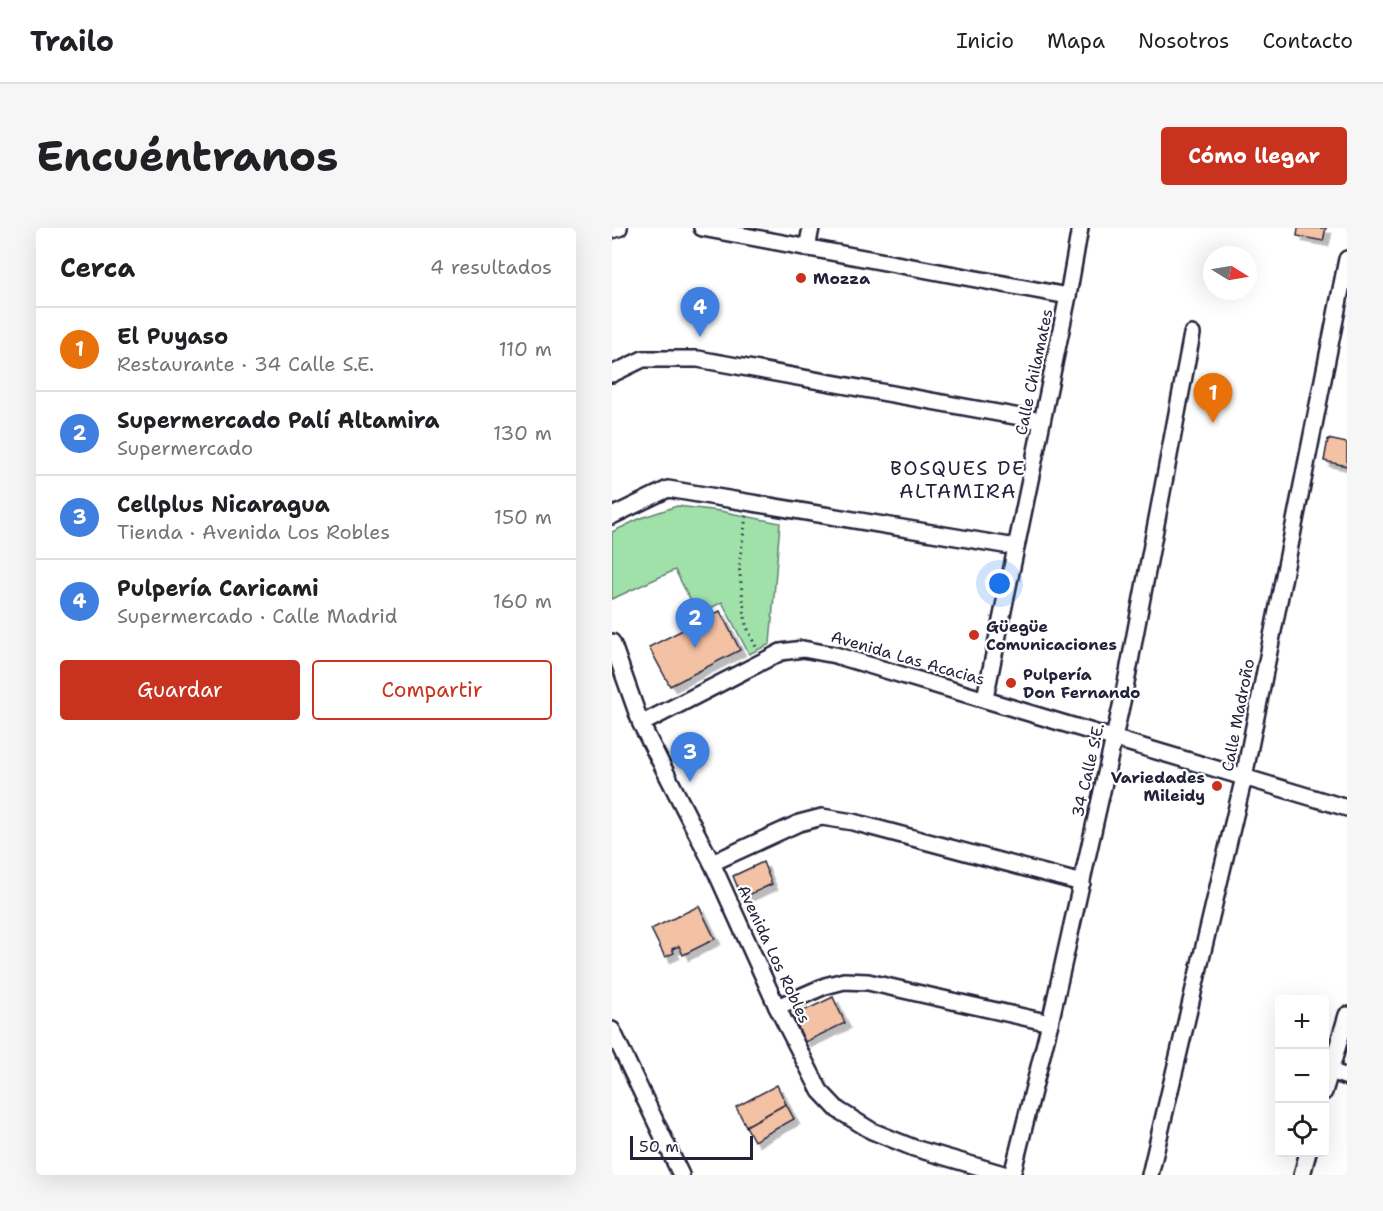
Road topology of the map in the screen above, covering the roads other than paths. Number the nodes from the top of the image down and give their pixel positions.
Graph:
1 (619, 228) edge
2 (702, 228) edge
3 (811, 228) edge
4 (1080, 228) edge
5 (612, 230) edge
6 (807, 248) junction
7 (1347, 259) edge
8 (1068, 296) junction
9 (1192, 334) dead end
10 (612, 374) edge
11 (1042, 421) junction
12 (612, 516) edge
13 (1017, 547) junction
14 (612, 642) edge
15 (986, 698) junction
16 (641, 724) junction
17 (1114, 737) junction
18 (1244, 777) junction
19 (1347, 808) edge
20 (712, 863) junction
21 (1082, 883) junction
22 (777, 1007) junction
23 (1347, 1015) edge
24 (1050, 1023) junction
25 (612, 1029) edge
26 (1330, 1071) junction
27 (1329, 1074) edge
28 (1347, 1077) edge
29 (1307, 1157) edge
30 (681, 1175) edge
31 (1006, 1175) edge
32 (1012, 1175) edge
33 (1150, 1175) edge
34 (1302, 1175) edge

1 - 5 street
2 - 6 street
3 - 6 street
4 - 8 street, Calle Chilamates
6 - 8 street
7 - 18 street, Calle Madroño
8 - 11 street, Calle Chilamates
9 - 17 street, 34 Calle S.E.
10 - 11 street
11 - 13 street, Calle Chilamates
12 - 13 street
13 - 15 street, Calle Chilamates
14 - 16 street, Avenida Los Robles
15 - 16 street, Avenida Las Acacias
15 - 17 street, Avenida Las Acacias
16 - 20 street, Avenida Los Robles
17 - 18 street, Avenida Las Acacias
17 - 21 street, 34 Calle S.E.
18 - 19 street, Avenida Las Acacias
18 - 33 street, Calle Madroño
20 - 21 street
20 - 22 street, Avenida Los Robles
21 - 24 street, 34 Calle S.E.
22 - 24 street
22 - 31 street, Avenida Los Robles
23 - 26 street
24 - 32 street, 34 Calle S.E.
25 - 30 street
26 - 27 street
26 - 28 street
29 - 34 street

